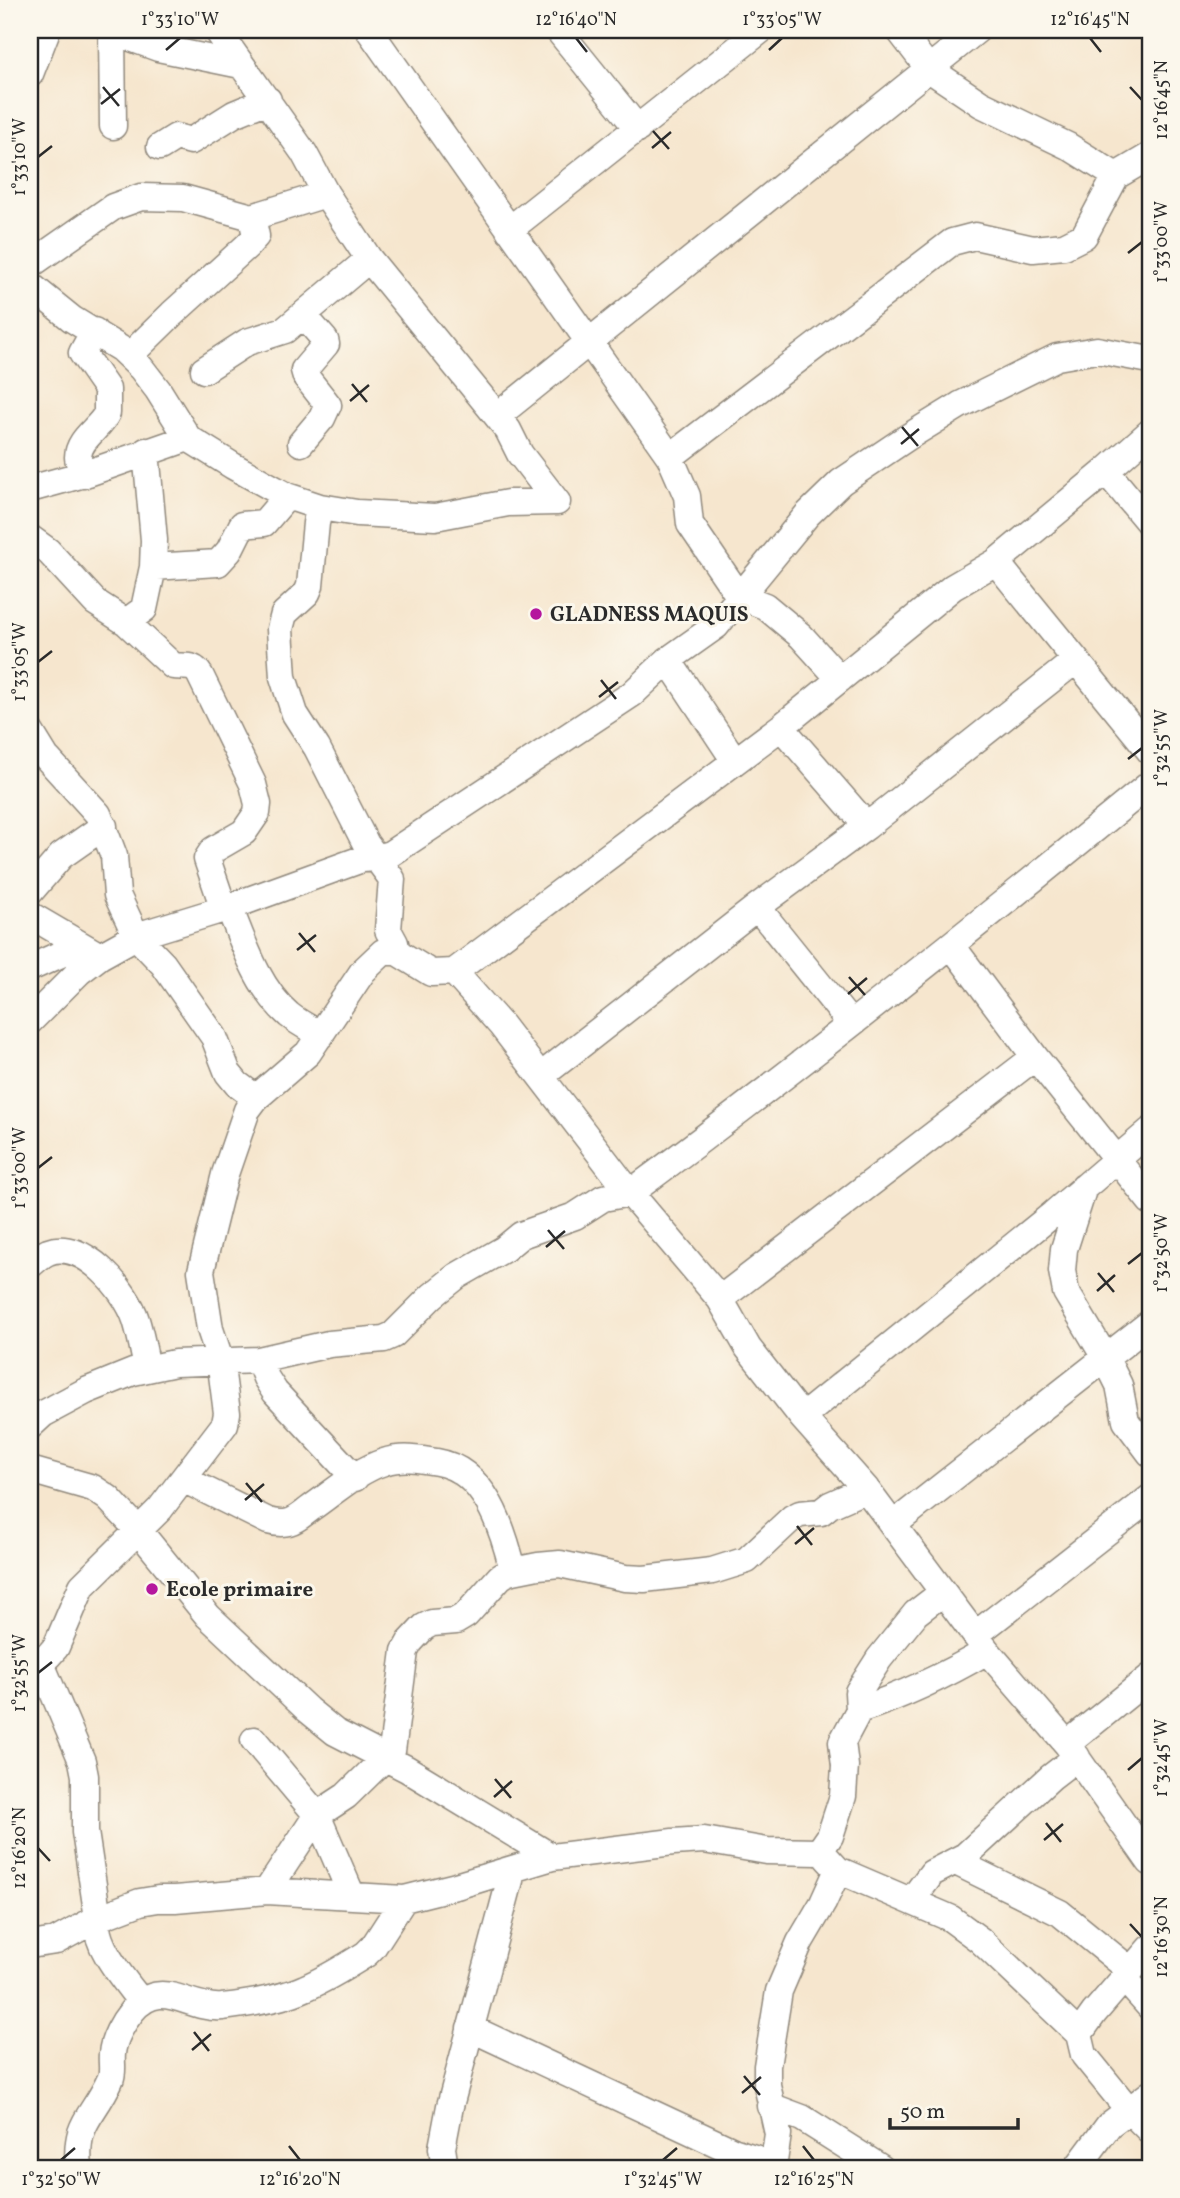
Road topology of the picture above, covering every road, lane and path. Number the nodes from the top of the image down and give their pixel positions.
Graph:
1 (47, 30) edge
2 (217, 30) edge
3 (369, 30) edge
4 (558, 30) edge
5 (899, 30) edge
6 (978, 30) edge
7 (110, 31) edge
8 (743, 35) edge
9 (241, 65) junction
10 (929, 69) junction
11 (30, 74) edge
12 (268, 100) junction
13 (113, 126) dead end
14 (638, 129) junction
15 (160, 147) dead end
16 (1150, 156) edge
17 (1116, 176) junction
18 (326, 194) junction
19 (252, 217) junction
20 (509, 230) junction
21 (369, 260) junction
22 (30, 265) edge
23 (30, 285) edge
24 (304, 316) junction
25 (94, 331) junction
26 (588, 341) junction
27 (129, 356) junction
28 (1150, 360) edge
29 (204, 370) dead end
30 (497, 416) junction
31 (1150, 432) edge
32 (188, 438) junction
33 (301, 443) dead end
34 (146, 451) junction
35 (670, 457) junction
36 (1106, 471) junction
37 (83, 475) junction
38 (30, 489) edge
39 (287, 496) junction
40 (320, 508) junction
41 (1150, 524) edge
42 (30, 538) edge
43 (996, 562) junction
44 (153, 567) junction
45 (739, 596) junction
46 (126, 622) junction
47 (668, 660) junction
48 (1076, 660) junction
49 (840, 679) junction
50 (781, 727) junction
51 (30, 732) edge
52 (1150, 751) edge
53 (735, 761) junction
54 (1150, 784) edge
55 (104, 826) junction
56 (867, 826) junction
57 (376, 858) junction
58 (30, 892) edge
59 (757, 907) junction
60 (226, 908) junction
61 (30, 915) edge
62 (136, 936) junction
63 (952, 946) junction
64 (91, 951) junction
65 (397, 952) junction
66 (30, 968) edge
67 (454, 972) junction
68 (30, 1021) edge
69 (851, 1024) junction
70 (321, 1035) junction
71 (1035, 1057) junction
72 (541, 1076) junction
73 (256, 1098) junction
74 (1150, 1131) edge
75 (1118, 1159) junction
76 (1084, 1187) junction
77 (630, 1193) junction
78 (1150, 1201) edge
79 (30, 1265) edge
80 (720, 1299) junction
81 (1150, 1323) edge
82 (220, 1359) junction
83 (1106, 1359) junction
84 (259, 1360) junction
85 (147, 1368) junction
86 (802, 1417) junction
87 (30, 1426) edge
88 (1150, 1453) edge
89 (30, 1470) edge
90 (355, 1478) junction
91 (183, 1479) junction
92 (866, 1489) junction
93 (1150, 1498) edge
94 (894, 1524) junction
95 (139, 1531) junction
96 (513, 1570) junction
97 (942, 1593) junction
98 (981, 1643) junction
99 (35, 1662) edge
100 (1150, 1677) edge
101 (859, 1710) junction
102 (254, 1740) dead end
103 (1072, 1751) junction
104 (386, 1759) junction
105 (317, 1815) junction
106 (819, 1853) junction
107 (552, 1857) junction
108 (956, 1862) junction
109 (1150, 1862) edge
110 (513, 1869) junction
111 (838, 1870) junction
112 (267, 1891) junction
113 (352, 1896) junction
114 (404, 1899) junction
115 (911, 1901) junction
116 (98, 1918) junction
117 (30, 1945) edge
118 (1150, 1948) edge
119 (1127, 1974) junction
120 (141, 2002) junction
121 (1150, 2007) edge
122 (470, 2028) junction
123 (1079, 2034) junction
124 (1150, 2094) edge
125 (771, 2106) junction
126 (1128, 2109) junction
127 (1150, 2131) edge
128 (773, 2166) edge
129 (79, 2168) edge
130 (445, 2168) edge
131 (881, 2168) edge
132 (1077, 2168) edge

1 - 11 street
2 - 9 street
3 - 20 street
4 - 14 street
5 - 10 street
6 - 10 street
7 - 9 street
7 - 13 street
8 - 14 street
9 - 12 street
10 - 17 street
10 - 26 street
12 - 15 street
12 - 18 street
14 - 20 street
16 - 17 street
17 - 35 street
18 - 19 street
18 - 21 street
19 - 22 street
19 - 27 street
20 - 26 street
21 - 24 street
21 - 30 street
23 - 25 street
24 - 29 street
24 - 33 street
25 - 27 street
25 - 37 street
26 - 30 street
26 - 35 street
27 - 32 street
28 - 45 street
30 - 40 street
31 - 36 street
32 - 34 street
32 - 39 street
34 - 37 street
34 - 44 street
35 - 45 street
36 - 41 street
36 - 43 street
37 - 38 street
39 - 40 street
39 - 44 street
40 - 57 street
42 - 46 street
43 - 48 street
43 - 49 street
44 - 46 street
45 - 47 street
45 - 49 street
46 - 60 street
47 - 53 street
47 - 57 street
48 - 52 street
48 - 56 street
49 - 50 street
50 - 53 street
50 - 56 street
51 - 55 street
53 - 67 street
54 - 63 street
55 - 58 street
55 - 62 street
56 - 59 street
57 - 60 street
57 - 65 street
59 - 69 street
59 - 72 street
60 - 62 street
60 - 70 street
61 - 64 street
62 - 64 street
62 - 73 street
63 - 69 street
63 - 71 street
64 - 66 street
64 - 68 street
65 - 67 street
65 - 70 street
67 - 72 street
69 - 77 street
70 - 73 street
71 - 75 street
71 - 80 street
72 - 77 street
73 - 82 street
74 - 75 street
75 - 76 street
75 - 78 street
76 - 83 street
76 - 86 street
77 - 80 street
77 - 84 street
79 - 85 street
80 - 86 street
81 - 83 street
82 - 84 street
82 - 85 street
82 - 91 street
83 - 88 street
83 - 94 street
84 - 90 street
85 - 87 street
86 - 92 street
89 - 95 street
90 - 91 street
90 - 96 street
91 - 95 street
92 - 94 street
92 - 96 street
93 - 98 street
94 - 97 street
95 - 99 street
95 - 104 street
96 - 104 street
97 - 98 street
97 - 101 street
98 - 101 street
98 - 103 street
99 - 116 street
100 - 103 street
101 - 106 street
102 - 105 street
103 - 108 street
103 - 109 street
104 - 105 street
104 - 107 street
105 - 112 street
105 - 113 street
106 - 107 street
106 - 111 street
107 - 110 street
108 - 115 street
108 - 119 street
110 - 114 street
110 - 122 street
111 - 115 street
111 - 125 street
112 - 113 street
112 - 116 street
113 - 114 street
114 - 120 street
115 - 123 street
116 - 117 street
116 - 120 street
118 - 119 street
119 - 121 street
119 - 123 street
120 - 129 street
122 - 128 street
122 - 130 street
123 - 126 street
124 - 126 street
125 - 128 street
125 - 131 street
126 - 127 street
126 - 132 street

